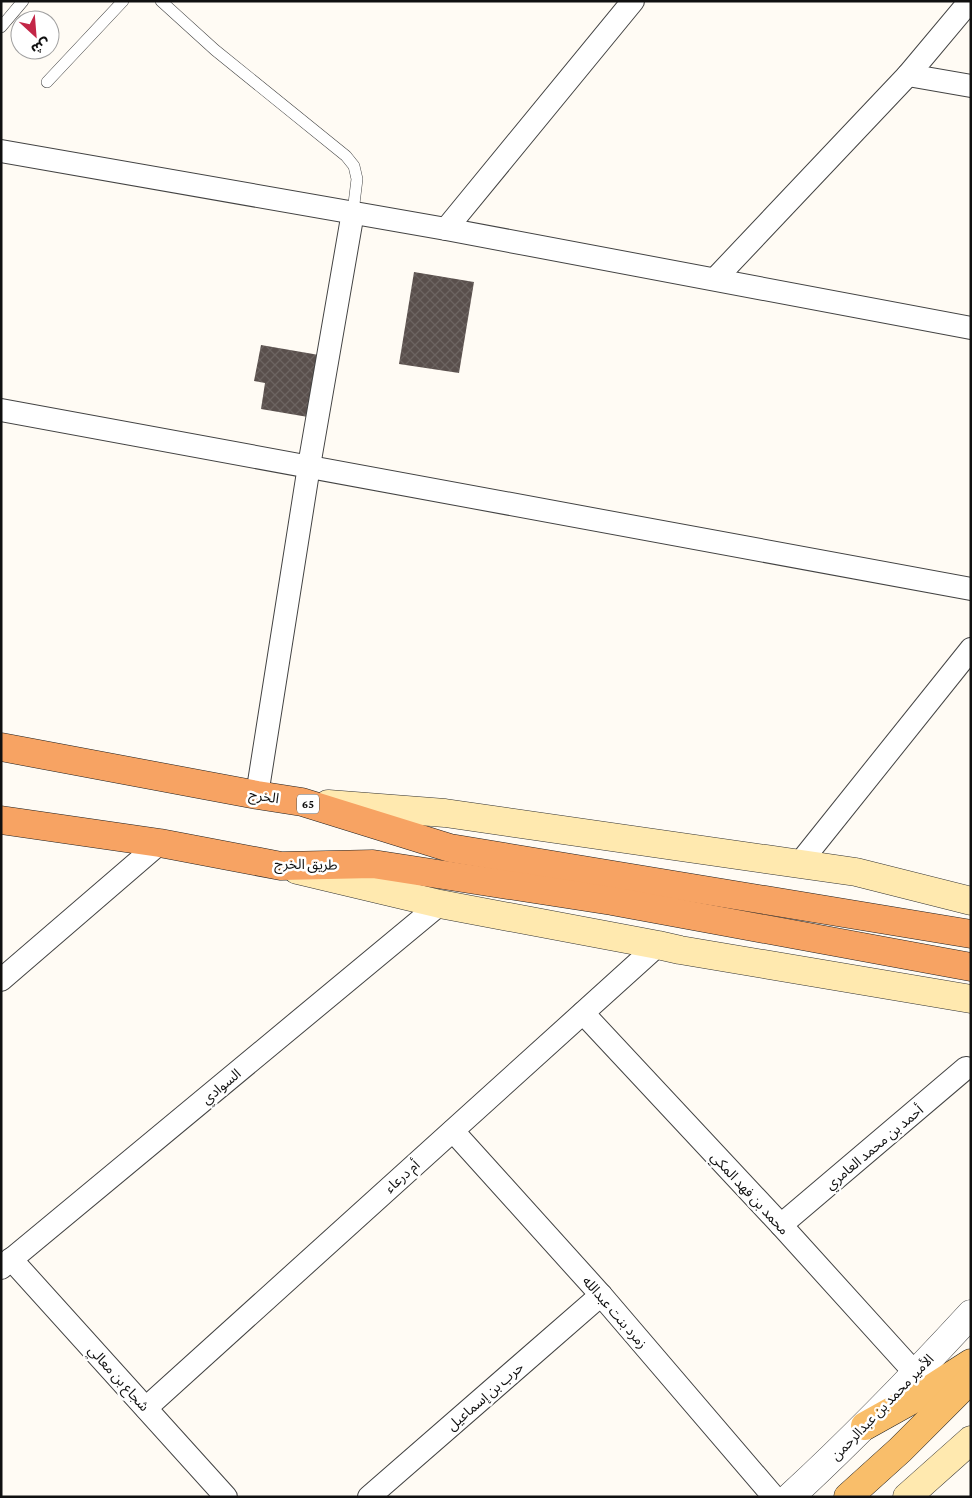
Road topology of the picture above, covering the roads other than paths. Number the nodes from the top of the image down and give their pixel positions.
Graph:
1 (23, 1) edge
2 (123, 1) edge
3 (161, 1) edge
4 (970, 1) edge
5 (625, 4) edge
6 (1, 27) edge
7 (908, 75) junction
8 (47, 82) dead end
9 (971, 86) edge
10 (1, 151) edge
11 (353, 212) junction
12 (446, 228) junction
13 (715, 280) junction
14 (971, 328) edge
15 (1, 410) edge
16 (309, 466) junction
17 (971, 589) edge
18 (971, 649) edge
19 (1, 747) edge
20 (257, 795) junction
21 (302, 802) junction
22 (1, 820) edge
23 (160, 843) junction
24 (799, 864) junction
25 (281, 866) junction
26 (611, 888) junction
27 (971, 901) edge
28 (440, 904) junction
29 (971, 934) edge
30 (658, 945) junction
31 (971, 967) edge
32 (1, 980) edge
33 (971, 999) edge
34 (583, 1013) junction
35 (966, 1068) dead end
36 (452, 1131) junction
37 (781, 1226) junction
38 (6, 1263) edge
39 (601, 1295) junction
40 (971, 1314) edge
41 (971, 1363) edge
42 (916, 1374) junction
43 (971, 1378) edge
44 (146, 1408) junction
45 (865, 1426) junction
46 (971, 1440) edge
47 (226, 1497) edge
48 (369, 1497) edge
49 (774, 1497) edge
50 (790, 1497) edge
51 (848, 1497) edge
52 (907, 1497) edge

1 - 6 lane
2 - 8 lane
3 - 11 lane
4 - 7 street
5 - 12 street
7 - 9 street
7 - 13 street
10 - 11 street
11 - 12 street
11 - 16 street
12 - 13 street
13 - 14 street
15 - 16 street
16 - 17 street
16 - 20 street
18 - 24 street
19 - 20 highway, الخرج / 65
20 - 21 highway, الخرج / 65
21 - 24 main road
21 - 26 highway, الخرج / 65
22 - 23 highway, طريق الخرج
23 - 25 highway, طريق الخرج
23 - 32 street
24 - 27 main road
25 - 26 highway, طريق الخرج
25 - 28 main road
26 - 29 highway
26 - 31 highway
28 - 30 main road
28 - 38 street, السوادي
30 - 33 main road
30 - 34 street, أم درعاء
34 - 36 street, أم درعاء
34 - 37 street, محمد بن فهد المكي
35 - 37 street, أحمد بن محمد العامري
36 - 39 street, زمرد بنت عبدالله
36 - 44 street, أم درعاء
37 - 42 street, محمد بن فهد المكي
38 - 44 street, شجاع بن معالي
39 - 48 street, حرب بن إسماعيل
39 - 49 street, زمرد بنت عبدالله
40 - 42 street, الأمير محمد بن عبدالرحمن
41 - 45 main road
42 - 45 street, الأمير محمد بن عبدالرحمن
43 - 51 main road
44 - 47 street, شجاع بن معالي
45 - 50 street, الأمير محمد بن عبدالرحمن
46 - 52 main road

